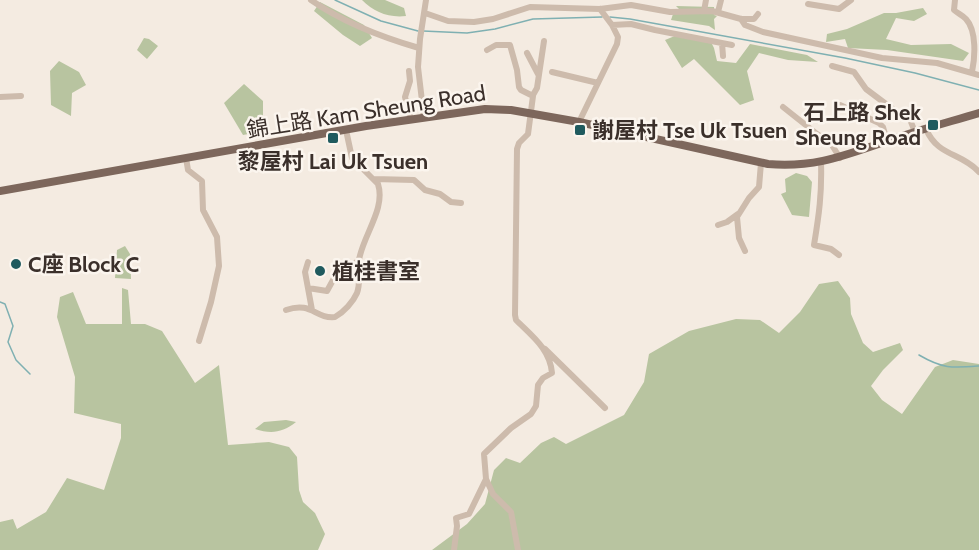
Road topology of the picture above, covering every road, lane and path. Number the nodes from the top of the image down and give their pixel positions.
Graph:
1 (310, 0) edge
2 (426, 0) edge
3 (530, 0) edge
4 (582, 0) edge
5 (706, 0) edge
6 (721, 0) edge
7 (851, 0) edge
8 (955, 0) edge
9 (808, 4) dead end
10 (527, 7) junction
11 (582, 8) junction
12 (601, 10) junction
13 (704, 11) junction
14 (718, 12) junction
15 (425, 13) junction
16 (758, 14) dead end
17 (741, 19) junction
18 (610, 23) junction
19 (544, 41) dead end
20 (722, 43) junction
21 (419, 45) junction
22 (732, 45) dead end
23 (487, 50) dead end
24 (527, 53) dead end
25 (723, 56) dead end
26 (832, 66) dead end
27 (409, 71) dead end
28 (552, 72) dead end
29 (972, 72) junction
30 (538, 75) junction
31 (979, 75) edge
32 (598, 83) junction
33 (533, 95) junction
34 (21, 96) dead end
35 (0, 97) edge
36 (840, 105) dead end
37 (783, 107) dead end
38 (530, 113) junction
39 (979, 113) edge
40 (424, 118) junction
41 (411, 120) junction
42 (579, 122) junction
43 (926, 129) junction
44 (346, 130) junction
45 (915, 132) junction
46 (887, 141) junction
47 (186, 158) junction
48 (840, 158) junction
49 (821, 162) junction
50 (761, 163) junction
51 (979, 172) edge
52 (374, 180) junction
53 (0, 191) edge
54 (461, 203) dead end
55 (738, 214) junction
56 (718, 225) dead end
57 (745, 251) dead end
58 (839, 255) dead end
59 (359, 261) junction
60 (308, 262) dead end
61 (308, 288) junction
62 (286, 310) dead end
63 (312, 310) junction
64 (199, 341) dead end
65 (543, 346) junction
66 (605, 408) dead end
67 (486, 479) junction
68 (454, 550) edge
69 (518, 550) edge

1 - 21 street
2 - 15 street
3 - 10 street
4 - 11 street
5 - 13 street
6 - 14 street
7 - 9 street
8 - 29 street
10 - 11 street
10 - 15 street
11 - 12 street
12 - 13 street
12 - 18 street
13 - 14 street
14 - 17 street
15 - 21 street
16 - 17 street
17 - 29 street
18 - 20 street
18 - 32 street
19 - 30 street
20 - 22 street
20 - 25 street
21 - 40 street
23 - 33 street
24 - 30 street
26 - 45 street
27 - 41 street
28 - 32 street
29 - 31 street
30 - 33 street
32 - 42 street
33 - 38 street
34 - 35 street
36 - 46 street
37 - 48 street
38 - 40 main road, 錦上路 Kam Sheung Road
38 - 42 main road, 錦上路 Kam Sheung Road
38 - 65 street
39 - 43 main road, 錦上路 Kam Sheung Road
40 - 41 main road, 錦上路 Kam Sheung Road
41 - 44 main road, 錦上路 Kam Sheung Road
42 - 50 main road, 錦上路 Kam Sheung Road
43 - 45 main road, 錦上路 Kam Sheung Road
43 - 51 street
44 - 47 main road, 錦上路 Kam Sheung Road
44 - 52 street
45 - 46 main road, 錦上路 Kam Sheung Road
46 - 48 main road, 錦上路 Kam Sheung Road
47 - 53 main road, 錦上路 Kam Sheung Road
47 - 64 street
48 - 49 main road, 錦上路 Kam Sheung Road
49 - 50 main road, 錦上路 Kam Sheung Road
49 - 58 street
50 - 55 street
52 - 54 street
52 - 59 street
55 - 56 street
55 - 57 street
59 - 61 street
59 - 63 street
60 - 61 street
61 - 63 street
62 - 63 street
65 - 66 street
65 - 67 street
67 - 68 street
67 - 69 street

